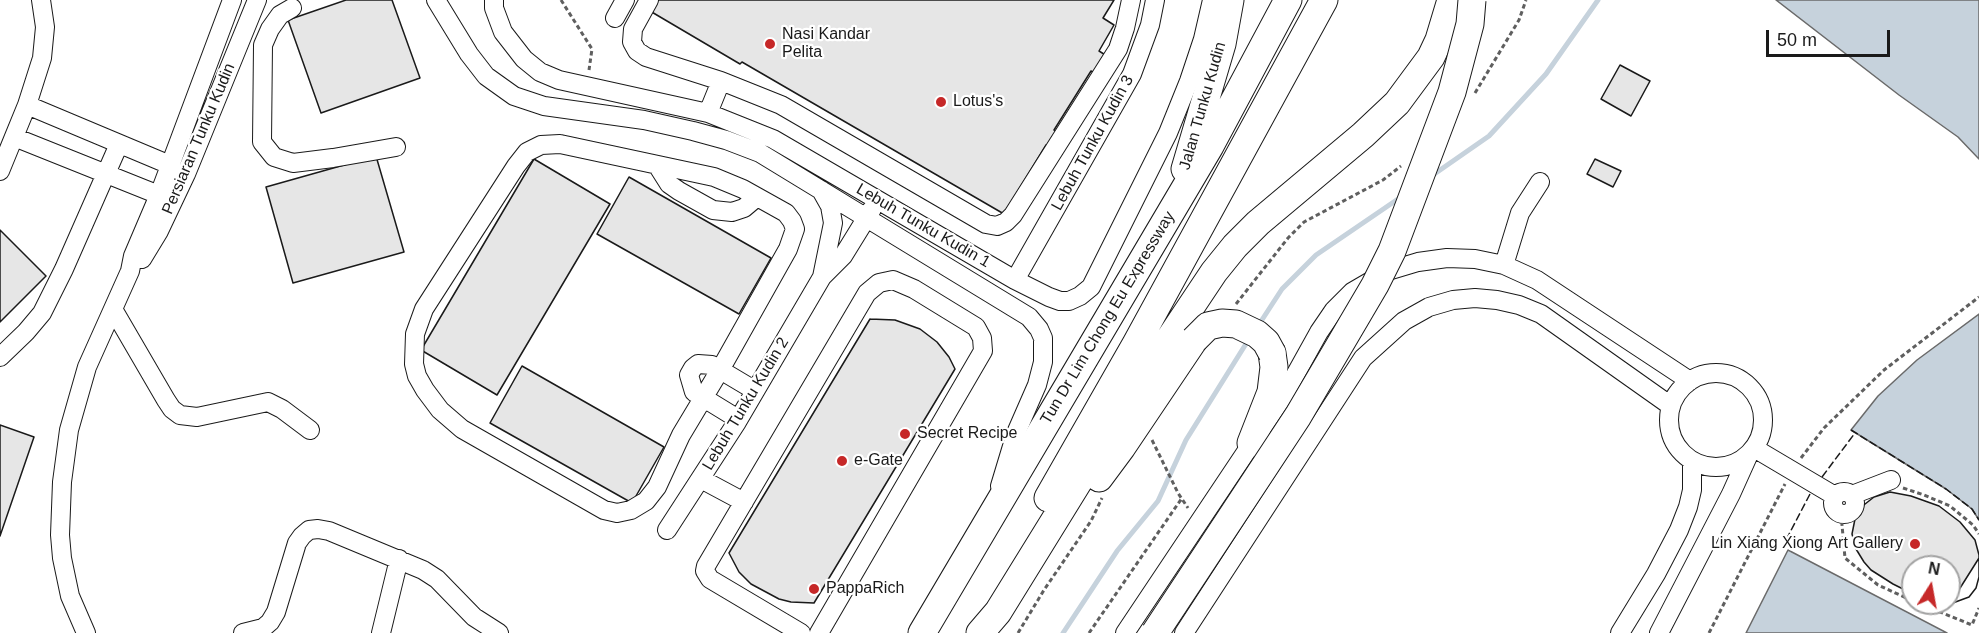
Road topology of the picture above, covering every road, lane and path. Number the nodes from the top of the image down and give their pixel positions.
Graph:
1 (41, 0) edge
2 (436, 0) edge
3 (561, 0) edge
4 (626, 0) edge
5 (649, 0) edge
6 (1131, 0) edge
7 (1155, 0) edge
8 (1212, 0) edge
9 (1230, 0) edge
10 (1288, 0) edge
11 (1324, 0) edge
12 (1451, 0) edge
13 (1472, 0) edge
14 (1526, 0) edge
15 (493, 3) edge
16 (230, 4) edge
17 (253, 8) edge
18 (292, 8) dead end
19 (615, 18) dead end
20 (219, 36) junction
21 (267, 37) junction
22 (240, 42) junction
23 (721, 81) junction
24 (587, 86) junction
25 (1469, 98) dead end
26 (27, 105) junction
27 (708, 113) junction
28 (182, 131) junction
29 (14, 137) junction
30 (124, 146) junction
31 (396, 147) dead end
32 (1404, 163) dead end
33 (170, 165) junction
34 (657, 165) junction
35 (0, 171) edge
36 (106, 174) junction
37 (1540, 182) dead end
38 (130, 183) junction
39 (173, 188) junction
40 (820, 188) junction
41 (757, 197) junction
42 (877, 201) junction
43 (1172, 210) junction
44 (866, 218) junction
45 (147, 225) junction
46 (1504, 265) junction
47 (130, 271) junction
48 (822, 277) junction
49 (1015, 279) junction
50 (1979, 297) edge
51 (1233, 308) dead end
52 (113, 309) junction
53 (1319, 332) junction
54 (0, 357) edge
55 (1363, 358) junction
56 (720, 370) junction
57 (1690, 381) junction
58 (754, 390) junction
59 (703, 398) junction
60 (1671, 406) junction
61 (738, 419) junction
62 (310, 430) dead end
63 (1149, 434) dead end
64 (1251, 443) junction
65 (1752, 451) junction
66 (1692, 461) junction
67 (1792, 471) junction
68 (701, 479) junction
69 (1888, 481) joint
70 (1107, 489) dead end
71 (1178, 493) dead end
72 (1844, 495) junction
73 (1182, 498) dead end
74 (744, 502) junction
75 (994, 508) junction
76 (1841, 514) joint
77 (667, 530) dead end
78 (1979, 534) edge
79 (399, 559) junction
80 (1901, 596) edge
81 (1979, 608) edge
82 (998, 612) junction
83 (1947, 615) edge
84 (86, 633) edge
85 (243, 633) edge
86 (381, 633) edge
87 (499, 633) edge
88 (801, 633) edge
89 (819, 633) edge
90 (922, 633) edge
91 (973, 633) edge
92 (980, 633) edge
93 (1018, 633) edge
94 (1089, 633) edge
95 (1125, 633) edge
96 (1155, 633) edge
97 (1184, 633) edge
98 (1620, 633) edge
99 (1659, 633) edge
100 (1709, 633) edge

1 - 26 street
2 - 40 street, Lebuh Tunku Kudin 1
3 - 24 path
4 - 19 street
5 - 23 street
6 - 23 street
7 - 49 street, Lebuh Tunku Kudin 3
8 - 49 street, Lebuh Tunku Kudin 1
9 - 43 highway, Jalan Tunku Kudin
10 - 43 highway, Tun Dr Lim Chong Eu Expressway
11 - 91 highway, Tun Dr Lim Chong Eu Expressway
12 - 82 highway
13 - 96 highway, bridge
14 - 25 path
15 - 24 street, Lebuh Tunku Kudin 1
16 - 17 street
16 - 20 street, Persiaran Tunku Kudin
17 - 21 street
17 - 22 street, Persiaran Tunku Kudin
18 - 21 street
20 - 22 street
20 - 28 street, Persiaran Tunku Kudin
21 - 22 street
21 - 31 street
22 - 39 street, Persiaran Tunku Kudin
23 - 27 street
24 - 27 street, Lebuh Tunku Kudin 1
26 - 29 street
26 - 30 street
27 - 42 street, Lebuh Tunku Kudin 1
28 - 30 street
28 - 33 street, Persiaran Tunku Kudin
29 - 35 street
29 - 36 street
30 - 33 street
30 - 36 street
32 - 51 path
33 - 39 street, Persiaran Tunku Kudin
34 - 41 street
34 - 41 street
34 - 59 street
36 - 38 street
36 - 54 street
37 - 46 street
38 - 39 street
38 - 45 street
39 - 45 street, Persiaran Tunku Kudin
39 - 47 street, Persiaran Tunku Kudin
40 - 44 street, Lebuh Tunku Kudin 1
40 - 48 street, Lebuh Tunku Kudin 2
41 - 56 street
42 - 44 street, Lebuh Tunku Kudin 2
42 - 49 street, Lebuh Tunku Kudin 1
43 - 75 highway, Tun Dr Lim Chong Eu Expressway
44 - 48 street, Lebuh Tunku Kudin 2
44 - 75 street, Lebuh Tunku Kudin 1
45 - 47 street, Persiaran Tunku Kudin
46 - 53 street
46 - 57 street
47 - 52 street, Persiaran Tunku Kudin
48 - 58 street, Lebuh Tunku Kudin 2
50 - 67 path
52 - 62 street
52 - 84 street, Persiaran Tunku Kudin
53 - 55 street
53 - 64 street
55 - 60 street
55 - 97 street
56 - 58 street
56 - 59 street
57 - 60 street
57 - 65 street
58 - 61 street, Lebuh Tunku Kudin 2
59 - 61 street
60 - 66 street
61 - 68 street, Lebuh Tunku Kudin 2
63 - 71 path
64 - 82 highway, bridge
64 - 95 street
65 - 66 street
65 - 67 street
65 - 99 street
66 - 98 street
67 - 72 street
67 - 100 path
68 - 74 street
68 - 77 street, Lebuh Tunku Kudin 2
69 - 72 street
69 - 78 path
70 - 93 path
72 - 76 street
73 - 94 path
74 - 88 street
74 - 89 street
75 - 90 highway, Tun Dr Lim Chong Eu Expressway
76 - 80 path
79 - 85 street
79 - 86 street
79 - 87 street
81 - 83 path
82 - 92 highway

